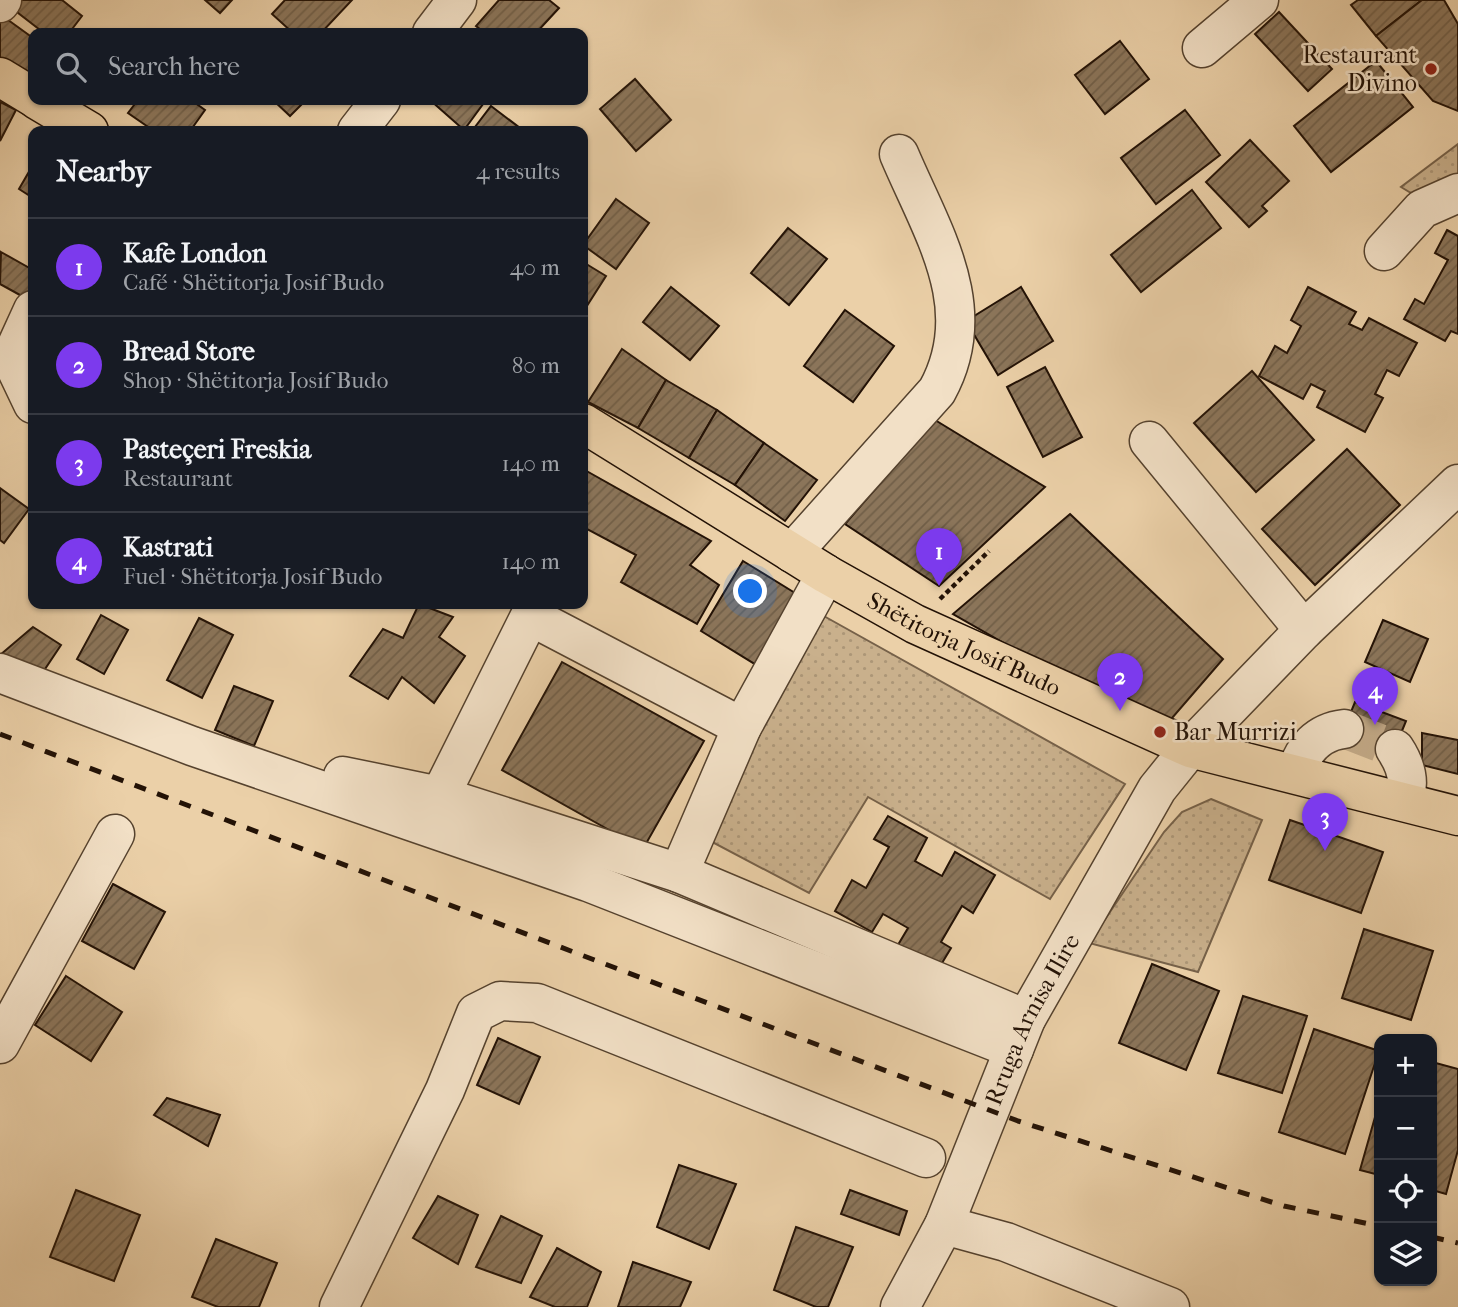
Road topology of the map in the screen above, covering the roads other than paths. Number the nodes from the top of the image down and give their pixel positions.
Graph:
1 (457, 0) edge
2 (1259, 0) edge
3 (436, 28) edge
4 (1202, 48) dead end
5 (0, 77) edge
6 (28, 94) edge
7 (46, 105) edge
8 (377, 105) edge
9 (81, 126) edge
10 (361, 126) edge
11 (899, 154) dead end
12 (1458, 193) edge
13 (1384, 251) dead end
14 (28, 321) edge
15 (28, 394) edge
16 (588, 426) edge
17 (1149, 441) dead end
18 (1458, 484) edge
19 (792, 553) junction
20 (826, 574) junction
21 (1304, 630) junction
22 (0, 673) edge
23 (742, 727) junction
24 (1344, 729) dead end
25 (1190, 748) junction
26 (1395, 749) dead end
27 (327, 773) dead end
28 (1296, 773) junction
29 (440, 796) junction
30 (1402, 801) junction
31 (1458, 816) edge
32 (115, 834) dead end
33 (679, 873) junction
34 (1020, 1034) junction
35 (0, 1044) edge
36 (926, 1158) dead end
37 (944, 1225) junction
38 (339, 1307) edge
39 (901, 1307) edge
40 (1170, 1307) edge

1 - 3 street
2 - 4 street
5 - 6 main road
7 - 9 main road
8 - 10 street
11 - 19 street
12 - 13 street
14 - 15 street
16 - 19 main road, Shëtitorja Josif Budo
17 - 21 street
18 - 21 street, Rruga Arnisa Ilire
19 - 20 main road, Shëtitorja Josif Budo
20 - 23 street
20 - 25 main road, Shëtitorja Josif Budo
21 - 25 street, Rruga Arnisa Ilire
22 - 34 street
23 - 29 street
23 - 33 street
24 - 28 street
25 - 28 main road, Shëtitorja Josif Budo
25 - 34 street, Rruga Arnisa Ilire
26 - 30 street
27 - 29 street
28 - 30 main road, Shëtitorja Josif Budo
29 - 33 street
30 - 31 main road, Shëtitorja Josif Budo
32 - 35 street
33 - 34 street
34 - 37 street, Rruga Arnisa Ilire
36 - 38 street
37 - 39 street, Rruga Arnisa Ilire
37 - 40 street

